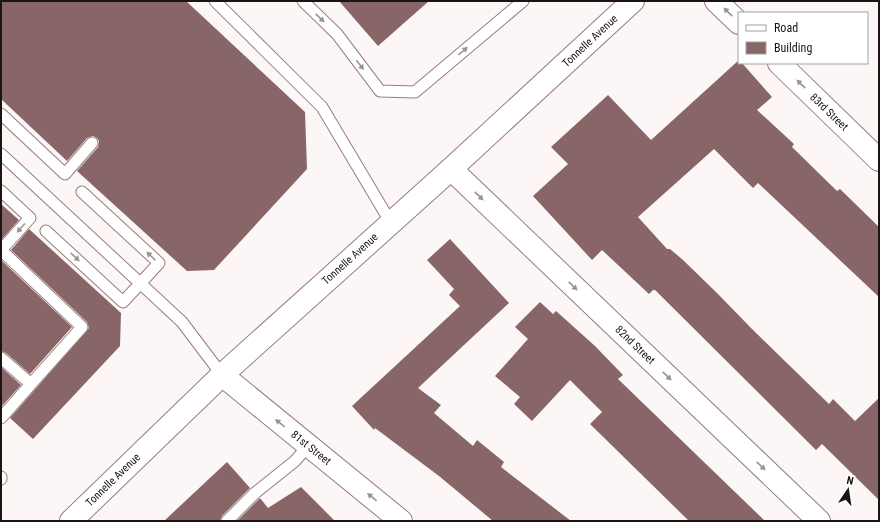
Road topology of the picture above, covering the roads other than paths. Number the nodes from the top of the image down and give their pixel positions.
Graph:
1 (215, 1) edge
2 (303, 1) edge
3 (523, 1) edge
4 (633, 1) edge
5 (716, 1) edge
6 (738, 22) edge
7 (781, 64) edge
8 (1, 114) edge
9 (92, 143) dead end
10 (1, 154) edge
11 (879, 160) edge
12 (451, 169) junction
13 (1, 191) edge
14 (82, 192) dead end
15 (390, 223) junction
16 (46, 230) dead end
17 (1, 250) edge
18 (140, 284) junction
19 (1, 358) edge
20 (222, 375) junction
21 (31, 384) junction
22 (1, 418) edge
23 (308, 446) junction
24 (71, 521) edge
25 (227, 521) edge
26 (401, 521) edge
27 (819, 521) edge

1 - 15 lane
2 -> 3 lane
4 - 12 street, Tonnelle Avenue
6 -> 5 street
11 -> 7 street, 83rd Street
8 - 9 lane
10 - 18 lane
12 - 15 street, Tonnelle Avenue
12 -> 27 street, 82nd Street
13 -> 17 lane
18 -> 14 lane
15 - 20 street, Tonnelle Avenue
16 -> 18 lane
17 - 21 lane
18 - 20 lane
19 - 21 lane
23 -> 20 street, 81st Street
20 - 24 street, Tonnelle Avenue
21 - 22 lane
23 - 25 lane
26 -> 23 street, 81st Street

